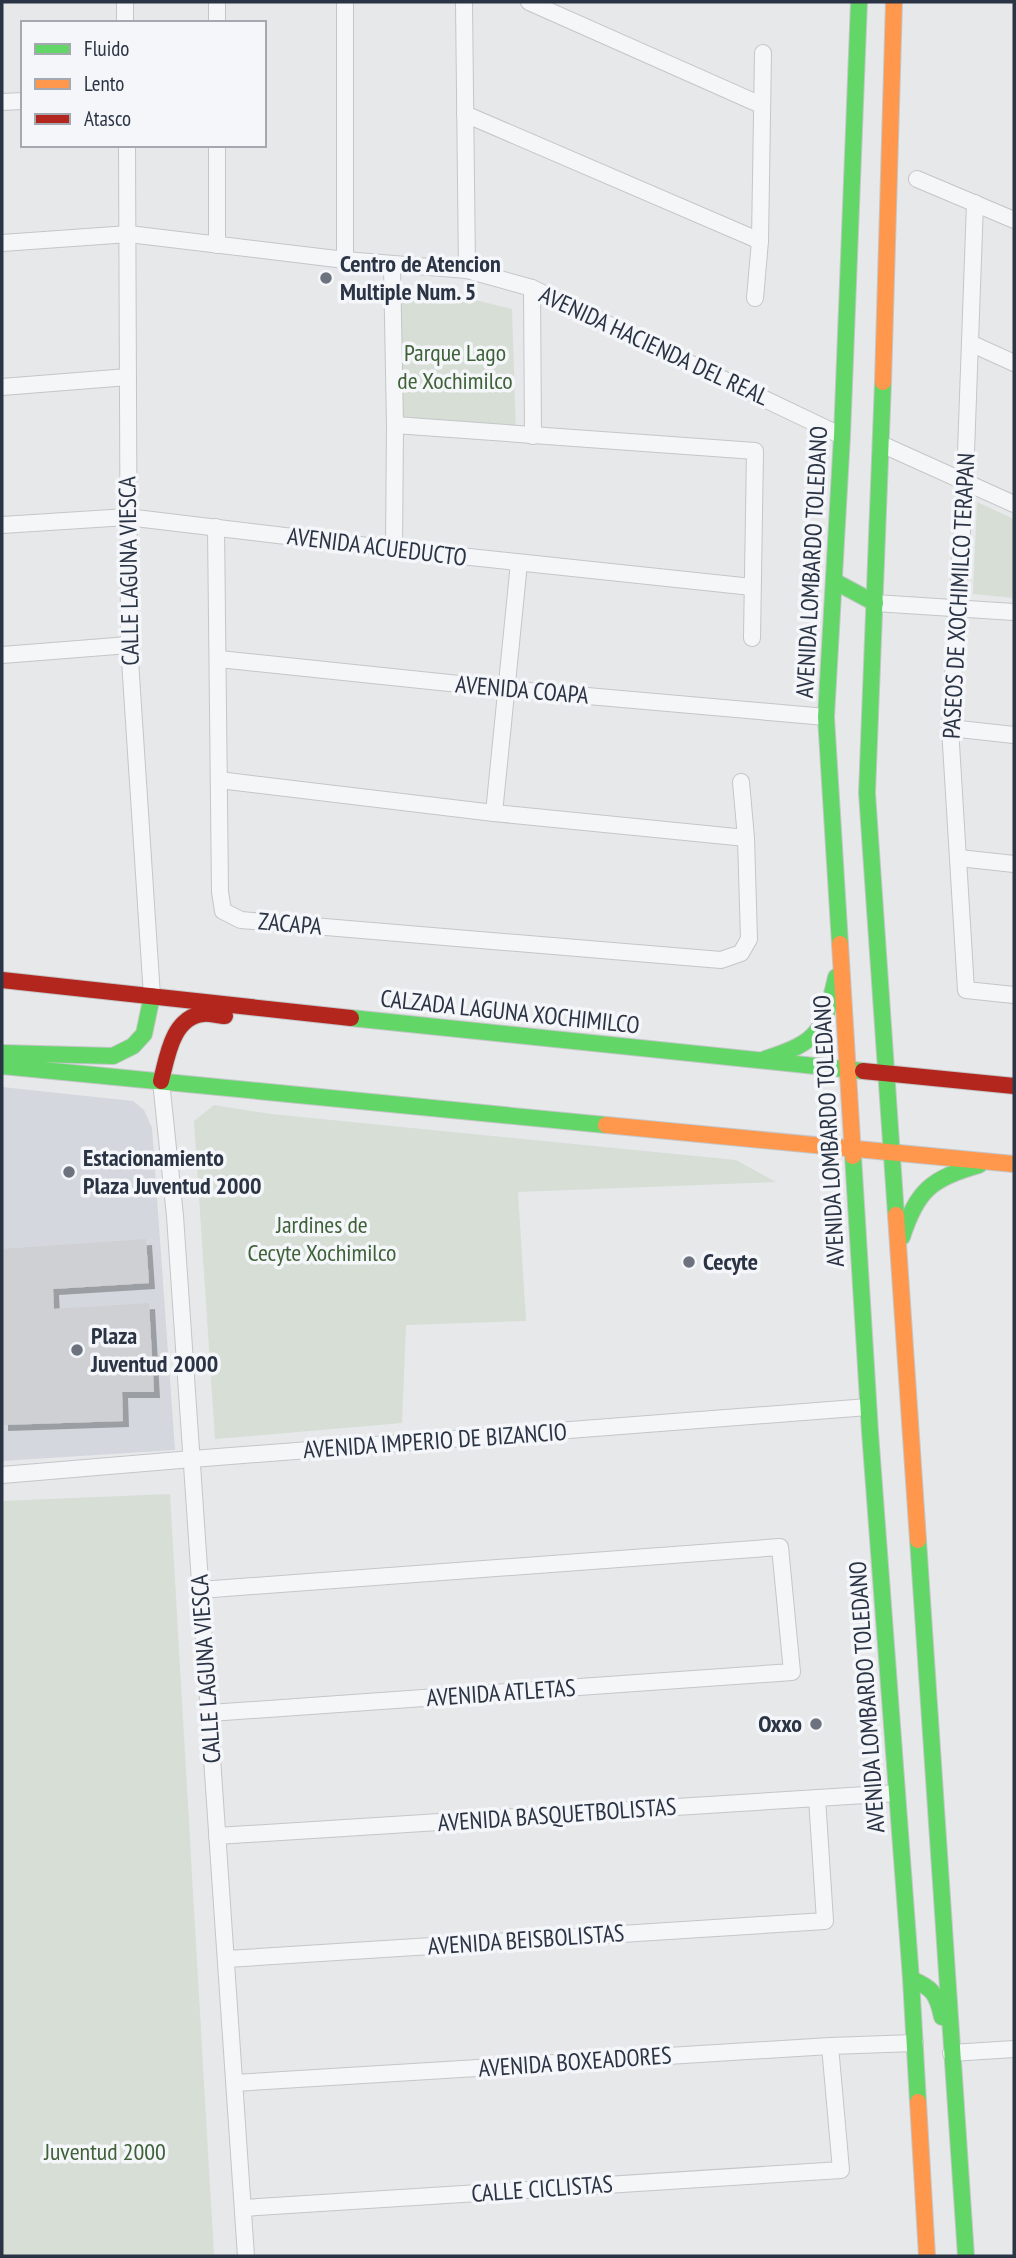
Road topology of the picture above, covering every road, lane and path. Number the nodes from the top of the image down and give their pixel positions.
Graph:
1 (125, 2) edge
2 (217, 2) edge
3 (345, 2) edge
4 (464, 2) edge
5 (529, 2) edge
6 (859, 2) edge
7 (894, 2) edge
8 (125, 21) edge
9 (217, 21) edge
10 (763, 53) dead end
11 (21, 101) edge
12 (2, 102) edge
13 (761, 104) junction
14 (465, 114) junction
15 (127, 147) edge
16 (217, 147) edge
17 (917, 179) dead end
18 (975, 203) junction
19 (1014, 220) edge
20 (129, 234) junction
21 (760, 241) junction
22 (2, 243) edge
23 (217, 245) junction
24 (345, 260) junction
25 (392, 265) junction
26 (467, 270) junction
27 (532, 288) junction
28 (755, 298) dead end
29 (970, 343) junction
30 (1014, 362) edge
31 (128, 377) junction
32 (2, 387) edge
33 (395, 425) junction
34 (533, 436) junction
35 (842, 436) junction
36 (881, 444) junction
37 (964, 480) junction
38 (1014, 503) edge
39 (127, 517) junction
40 (2, 525) edge
41 (216, 527) junction
42 (394, 549) junction
43 (519, 563) junction
44 (834, 581) junction
45 (752, 587) junction
46 (875, 603) junction
47 (958, 607) junction
48 (1014, 612) edge
49 (752, 638) dead end
50 (129, 645) junction
51 (2, 655) edge
52 (219, 659) junction
53 (507, 689) junction
54 (826, 717) junction
55 (950, 728) junction
56 (1014, 735) edge
57 (219, 780) junction
58 (741, 782) dead end
59 (494, 813) junction
60 (746, 838) junction
61 (959, 858) junction
62 (1014, 864) edge
63 (841, 954) junction
64 (2, 980) edge
65 (1014, 995) edge
66 (152, 996) junction
67 (446, 1028) junction
68 (2, 1053) edge
69 (760, 1061) junction
70 (2, 1066) edge
71 (848, 1070) junction
72 (886, 1074) junction
73 (161, 1082) junction
74 (1014, 1086) edge
75 (852, 1148) junction
76 (892, 1151) junction
77 (992, 1162) junction
78 (1014, 1164) edge
79 (898, 1249) junction
80 (868, 1407) junction
81 (192, 1459) junction
82 (2, 1475) edge
83 (200, 1590) junction
84 (210, 1713) junction
85 (817, 1798) junction
86 (897, 1800) junction
87 (217, 1836) junction
88 (929, 1895) junction
89 (227, 1959) junction
90 (911, 1979) junction
91 (915, 2043) junction
92 (831, 2046) junction
93 (1014, 2049) edge
94 (951, 2053) junction
95 (235, 2083) junction
96 (243, 2208) junction
97 (246, 2256) edge
98 (927, 2256) edge
99 (966, 2256) edge

1 - 8 street
2 - 9 street
3 - 24 street
4 - 14 street
5 - 13 street
6 - 35 main road, AVENIDA LOMBARDO TOLEDANO
7 - 36 main road
10 - 13 street
11 - 12 street
13 - 21 street
14 - 21 street
14 - 26 street
15 - 20 street, CALLE LAGUNA VIESCA
16 - 23 street
17 - 18 street
18 - 19 street
18 - 29 street, PASEOS DE XOCHIMILCO TERAPAN
20 - 22 street, AVENIDA HACIENDA DEL REAL
20 - 23 street, AVENIDA HACIENDA DEL REAL
20 - 31 street, CALLE LAGUNA VIESCA
21 - 28 street
23 - 24 street, AVENIDA HACIENDA DEL REAL
24 - 25 street, AVENIDA HACIENDA DEL REAL
25 - 26 street, AVENIDA HACIENDA DEL REAL
25 - 33 street
26 - 27 street, AVENIDA HACIENDA DEL REAL
27 - 34 street
27 - 35 street, AVENIDA HACIENDA DEL REAL
29 - 30 street
29 - 37 street, PASEOS DE XOCHIMILCO TERAPAN
31 - 32 street
31 - 39 street, CALLE LAGUNA VIESCA
33 - 34 street
33 - 42 street
34 - 45 street
35 - 44 main road, AVENIDA LOMBARDO TOLEDANO
36 - 37 street
36 - 46 main road
37 - 38 street
37 - 47 street, PASEOS DE XOCHIMILCO TERAPAN
39 - 40 street, AVENIDA ACUEDUCTO
39 - 41 street, AVENIDA ACUEDUCTO
39 - 50 street, CALLE LAGUNA VIESCA
41 - 42 street, AVENIDA ACUEDUCTO
41 - 52 street, ZACAPA
42 - 43 street, AVENIDA ACUEDUCTO
43 - 45 street, AVENIDA ACUEDUCTO
43 - 53 street
44 - 46 main road
44 - 54 main road, AVENIDA LOMBARDO TOLEDANO
45 - 49 street
46 - 47 street
46 - 72 main road
47 - 48 street
47 - 55 street, PASEOS DE XOCHIMILCO TERAPAN
50 - 51 street
50 - 66 street, CALLE LAGUNA VIESCA
52 - 53 street, AVENIDA COAPA
52 - 57 street, ZACAPA
53 - 54 street, AVENIDA COAPA
53 - 59 street
54 - 63 main road, AVENIDA LOMBARDO TOLEDANO
55 - 56 street
55 - 61 street, PASEOS DE XOCHIMILCO TERAPAN
57 - 59 street
57 - 60 street, ZACAPA
58 - 60 street
59 - 60 street
61 - 62 street
61 - 65 street, PASEOS DE XOCHIMILCO TERAPAN
63 - 69 main road
63 - 71 main road, AVENIDA LOMBARDO TOLEDANO
64 - 66 main road, CALZADA LAGUNA XOCHIMILCO
66 - 67 main road, CALZADA LAGUNA XOCHIMILCO
66 - 68 main road
67 - 69 main road, CALZADA LAGUNA XOCHIMILCO
67 - 73 main road
69 - 71 main road, CALZADA LAGUNA XOCHIMILCO
70 - 73 main road
71 - 72 main road, CALZADA LAGUNA XOCHIMILCO
71 - 75 main road, AVENIDA LOMBARDO TOLEDANO
72 - 74 main road, CALZADA LAGUNA XOCHIMILCO
72 - 76 main road
73 - 75 main road
73 - 81 street, CALLE LAGUNA VIESCA
75 - 76 main road
75 - 80 main road, AVENIDA LOMBARDO TOLEDANO
76 - 77 main road
76 - 79 main road
77 - 78 main road
77 - 79 main road
79 - 88 main road
80 - 81 street, AVENIDA IMPERIO DE BIZANCIO
80 - 86 main road, AVENIDA LOMBARDO TOLEDANO
81 - 82 street, AVENIDA IMPERIO DE BIZANCIO
81 - 83 street, CALLE LAGUNA VIESCA
83 - 84 street, CALLE LAGUNA VIESCA
83 - 84 street, AVENIDA ATLETAS
84 - 87 street, CALLE LAGUNA VIESCA
85 - 86 street, AVENIDA BASQUETBOLISTAS
85 - 87 street, AVENIDA BASQUETBOLISTAS
85 - 89 street, AVENIDA BEISBOLISTAS
86 - 88 main road
86 - 90 main road, AVENIDA LOMBARDO TOLEDANO
87 - 89 street, CALLE LAGUNA VIESCA
88 - 94 main road
89 - 95 street, CALLE LAGUNA VIESCA
90 - 91 main road, AVENIDA LOMBARDO TOLEDANO
90 - 94 main road
91 - 92 street, AVENIDA BOXEADORES
91 - 98 main road, AVENIDA LOMBARDO TOLEDANO
92 - 95 street, AVENIDA BOXEADORES
92 - 96 street, CALLE CICLISTAS
93 - 94 street
94 - 99 main road
95 - 96 street, CALLE LAGUNA VIESCA
96 - 97 street, CALLE LAGUNA VIESCA

